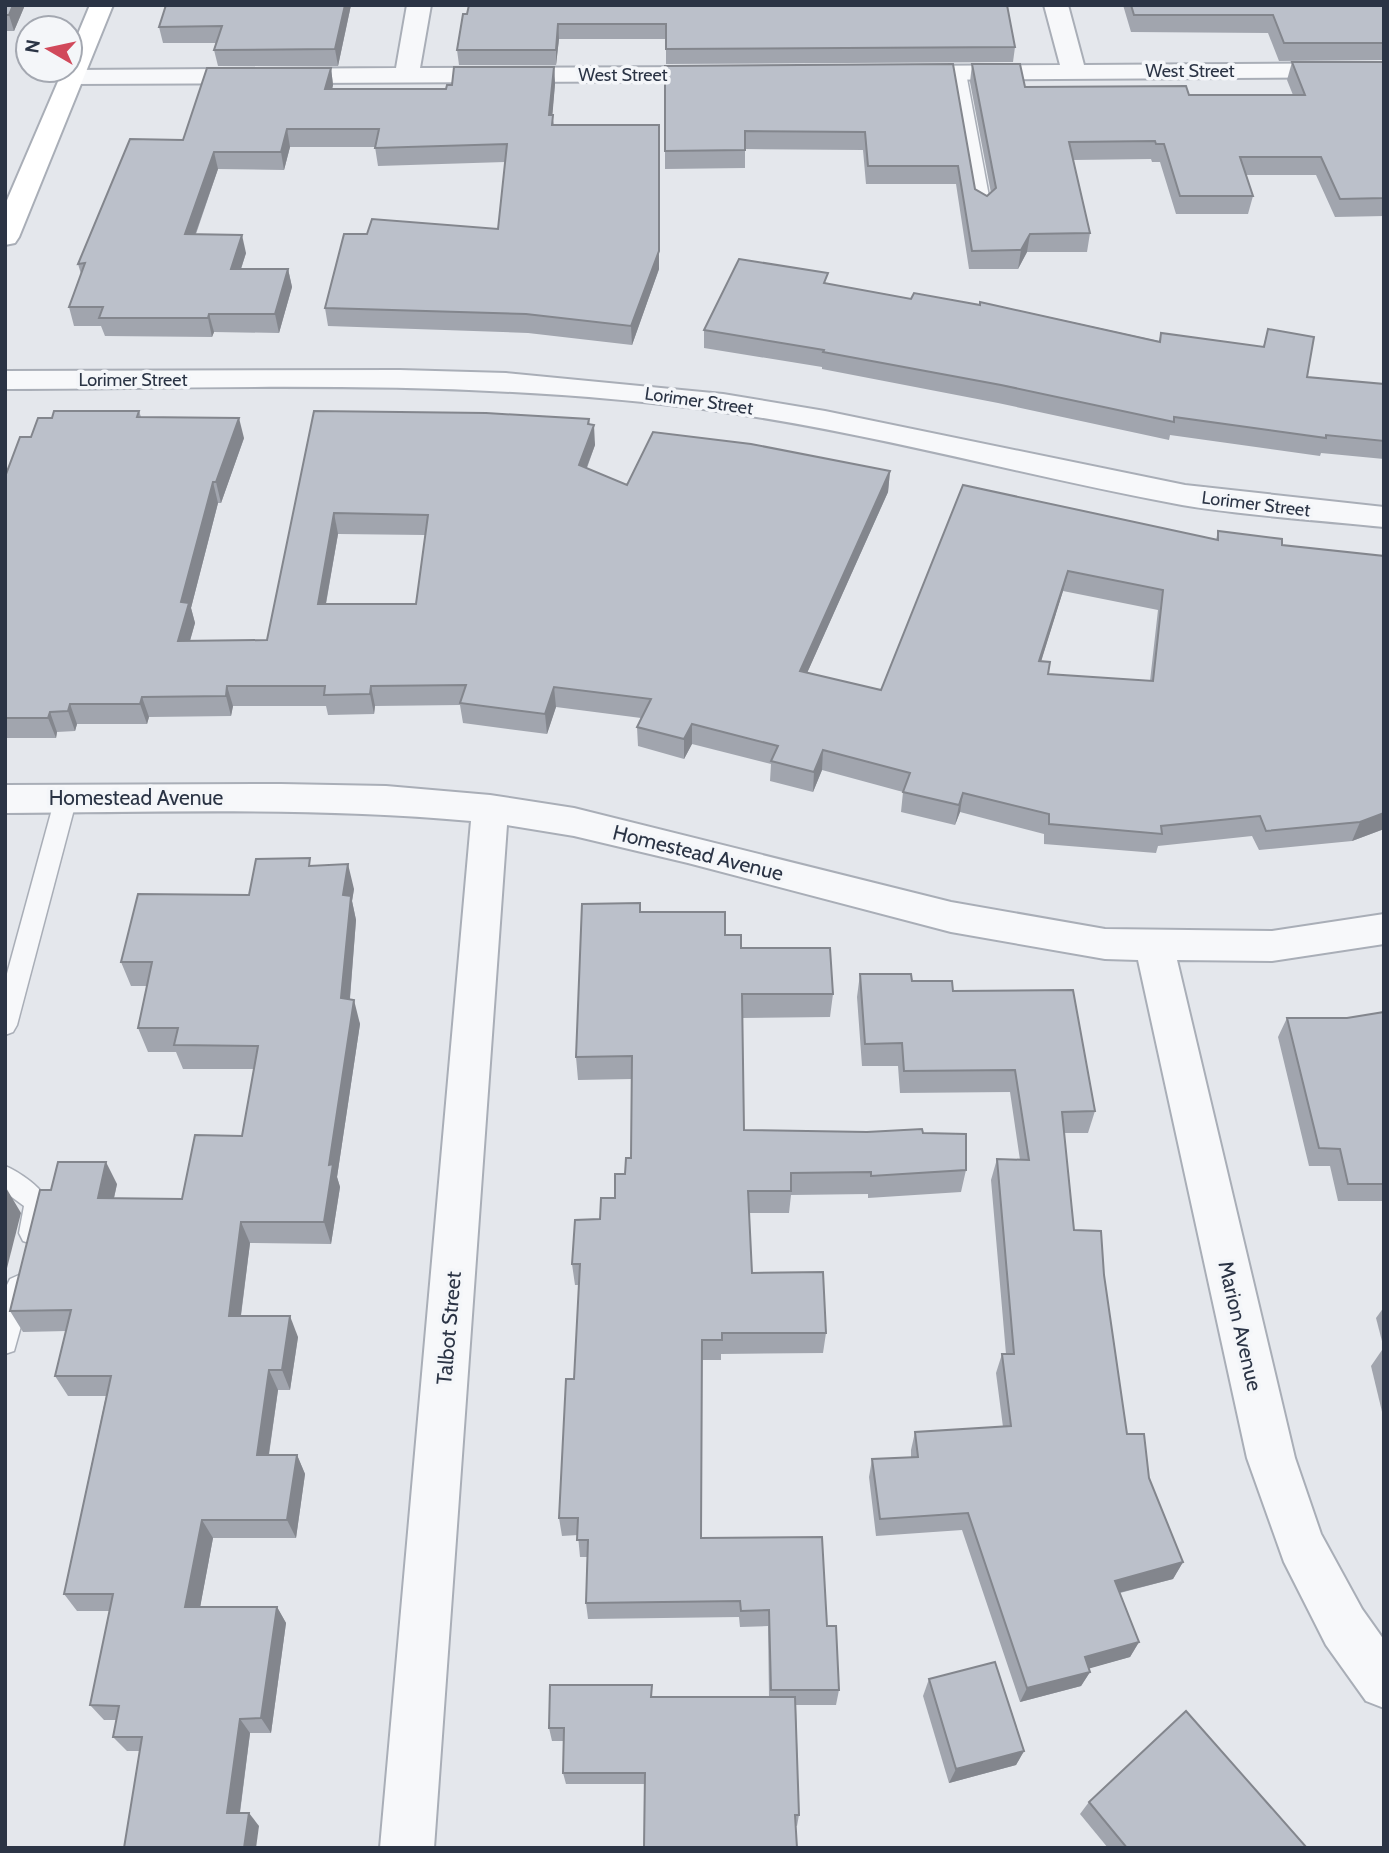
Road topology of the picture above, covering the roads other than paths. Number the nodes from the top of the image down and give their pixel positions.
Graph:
1 (102, 5) edge
2 (419, 5) edge
3 (1056, 5) edge
4 (84, 48) edge
5 (1384, 70) edge
6 (1074, 72) junction
7 (876, 73) edge
8 (959, 73) junction
9 (738, 74) edge
10 (84, 76) edge
11 (407, 76) junction
12 (69, 84) edge
13 (983, 207) edge
14 (5, 237) edge
15 (5, 380) edge
16 (1384, 517) edge
17 (66, 798) junction
18 (5, 800) edge
19 (490, 809) junction
20 (1384, 929) edge
21 (1154, 946) junction
22 (5, 1024) edge
23 (5, 1178) edge
24 (5, 1201) edge
25 (36, 1201) junction
26 (5, 1342) edge
27 (1384, 1683) edge
28 (408, 1848) edge

1 - 4 main road
2 - 11 street
3 - 6 street
5 - 6 street, West Street
6 - 8 street, West Street
7 - 8 street, West Street
8 - 13 lane
9 - 11 street, West Street
10 - 11 street, West Street
12 - 14 main road
15 - 16 street, Lorimer Street
17 - 18 street, Homestead Avenue
17 - 19 street, Homestead Avenue
17 - 22 lane
19 - 21 street, Homestead Avenue
19 - 28 street, Talbot Street
20 - 21 street, Homestead Avenue
21 - 27 street, Marion Avenue
23 - 25 lane
24 - 25 lane
25 - 26 lane

